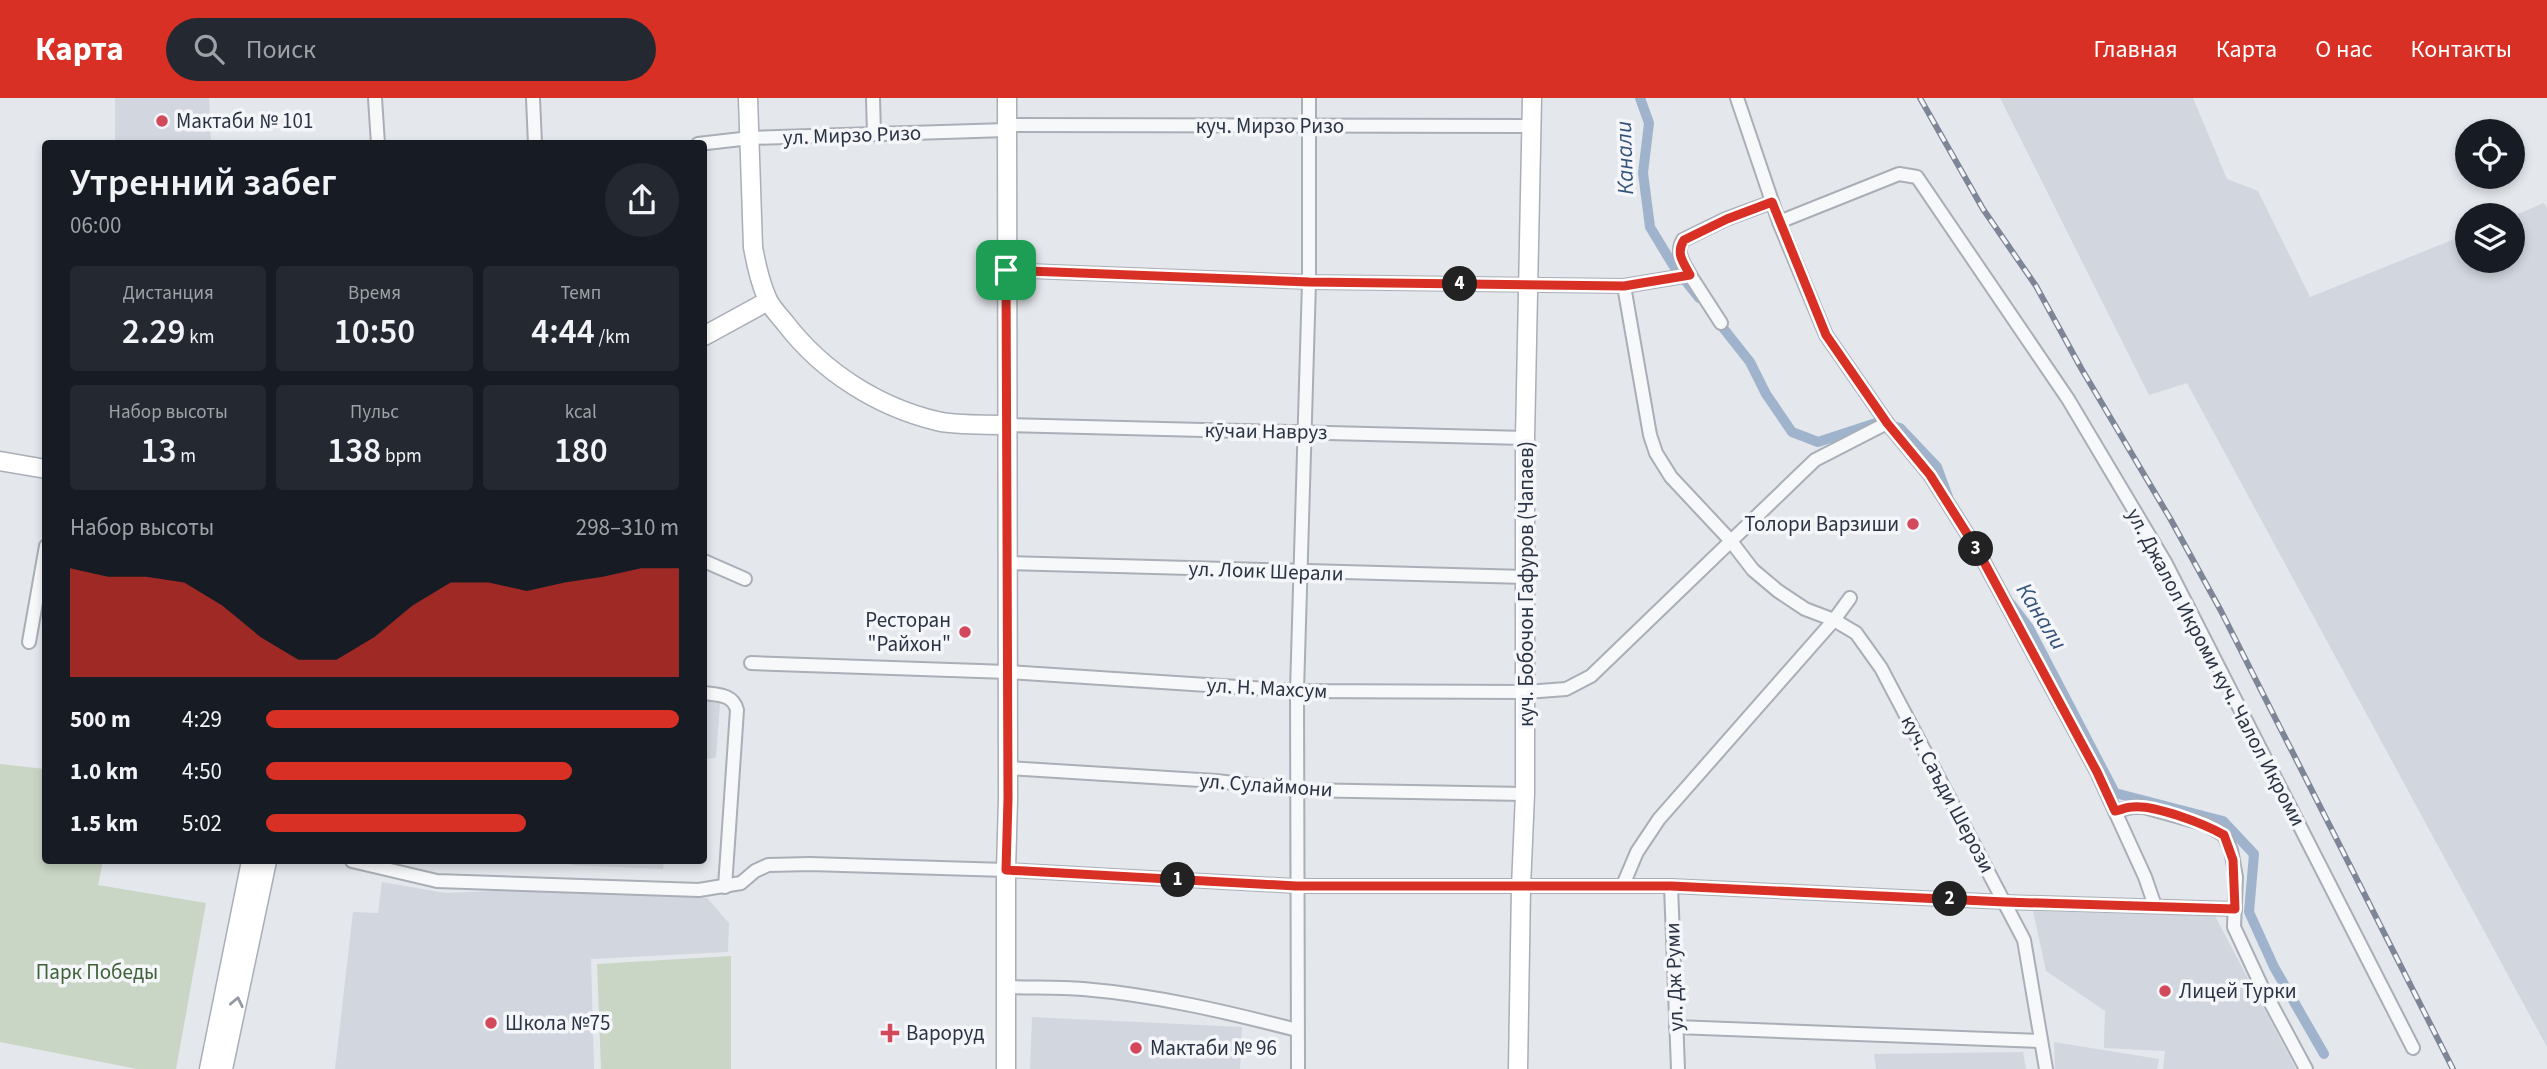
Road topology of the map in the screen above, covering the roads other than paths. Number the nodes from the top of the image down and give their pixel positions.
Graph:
1 (375, 98) edge
2 (533, 98) edge
3 (748, 98) edge
4 (873, 98) edge
5 (1007, 98) edge
6 (1309, 98) edge
7 (1532, 98) edge
8 (1737, 98) edge
9 (1310, 126) junction
10 (1532, 126) junction
11 (1007, 127) junction
12 (874, 134) junction
13 (750, 138) junction
14 (378, 140) edge
15 (535, 140) edge
16 (707, 143) edge
17 (1772, 202) junction
18 (1779, 222) junction
19 (1006, 270) junction
20 (1690, 275) junction
21 (1309, 282) junction
22 (1528, 284) junction
23 (1624, 286) junction
24 (768, 301) junction
25 (1721, 323) dead end
26 (707, 334) edge
27 (1887, 423) junction
28 (1006, 425) junction
29 (1305, 432) junction
30 (1525, 438) junction
31 (0, 461) edge
32 (42, 468) edge
33 (1730, 540) junction
34 (707, 562) edge
35 (1006, 563) junction
36 (42, 569) edge
37 (1299, 573) junction
38 (1526, 577) junction
39 (746, 579) dead end
40 (1850, 598) dead end
41 (1834, 620) junction
42 (29, 642) dead end
43 (751, 663) dead end
44 (1008, 671) junction
45 (1297, 691) junction
46 (1526, 692) junction
47 (707, 694) edge
48 (1008, 768) junction
49 (1297, 790) junction
50 (1525, 794) junction
51 (2115, 811) junction
52 (250, 864) edge
53 (266, 864) edge
54 (365, 864) edge
55 (1006, 870) junction
56 (1296, 886) junction
57 (1623, 886) junction
58 (1671, 886) junction
59 (725, 887) junction
60 (1521, 887) junction
61 (2005, 902) junction
62 (2155, 906) junction
63 (2235, 909) junction
64 (1007, 987) junction
65 (1676, 1027) junction
66 (1297, 1030) junction
67 (2041, 1041) junction
68 (2413, 1048) dead end
69 (209, 1069) edge
70 (223, 1069) edge
71 (1006, 1069) edge
72 (1298, 1069) edge
73 (1518, 1069) edge
74 (1678, 1069) edge
75 (2046, 1069) edge
76 (2306, 1069) edge

1 - 14 street
2 - 15 street
3 - 13 street
4 - 12 street
5 - 11 street
6 - 9 street
7 - 10 street, куч. Бобочон Гафуров (Чапаев)
8 - 17 street
9 - 10 street, куч. Мирзо Ризо
9 - 11 street, куч. Мирзо Ризо
9 - 21 street
10 - 22 street, куч. Бобочон Гафуров (Чапаев)
11 - 12 street, ул. Мирзо Ризо
11 - 19 street
12 - 13 street, ул. Мирзо Ризо
13 - 16 street, ул. Мирзо Ризо
13 - 24 street
17 - 18 street
17 - 20 street
18 - 27 street
18 - 68 street, ул. Джалол Икроми куч. Чалол Икроми
19 - 21 street
19 - 28 street
20 - 23 street
20 - 25 street
21 - 22 street
21 - 29 street
22 - 23 street
22 - 30 street, куч. Бобочон Гафуров (Чапаев)
23 - 33 street, куч. Саъди Шерози
24 - 26 street
24 - 28 street
27 - 33 street, ул. Н. Махсум
27 - 51 street
28 - 29 street, кӯчаи Навруз
28 - 35 street
29 - 30 street, кӯчаи Навруз
29 - 37 street
30 - 38 street, куч. Бобочон Гафуров (Чапаев)
31 - 32 street
33 - 41 street, куч. Саъди Шерози
33 - 46 street, ул. Н. Махсум
34 - 39 street
35 - 37 street, ул. Лоик Шерали
35 - 44 street
36 - 42 street
37 - 38 street, ул. Лоик Шерали
37 - 45 street
38 - 46 street, куч. Бобочон Гафуров (Чапаев)
40 - 41 street
41 - 57 street
41 - 61 street, куч. Саъди Шерози
43 - 44 street, ул. Н. Махсум
44 - 45 street, ул. Н. Махсум
44 - 48 street
45 - 46 street, ул. Н. Махсум
45 - 49 street
46 - 50 street, куч. Бобочон Гафуров (Чапаев)
47 - 59 street
48 - 49 street, ул. Сулаймони
48 - 55 street
49 - 50 street, ул. Сулаймони
49 - 56 street
50 - 60 street, куч. Бобочон Гафуров (Чапаев)
51 - 62 street
51 - 63 street
52 - 69 street
70 -> 53 street
54 - 59 street
55 - 56 street
55 - 59 street
55 - 64 street
56 - 60 street
56 - 66 street
57 - 58 street
57 - 60 street
58 - 61 street
58 - 65 street, ул. Дж Руми
60 - 73 street, куч. Бобочон Гафуров (Чапаев)
61 - 62 street
61 - 67 street, куч. Саъди Шерози
62 - 63 street
63 - 76 street
64 - 66 street
64 - 71 street
65 - 67 street
65 - 74 street, ул. Дж Руми
66 - 72 street
67 - 75 street, куч. Саъди Шерози

